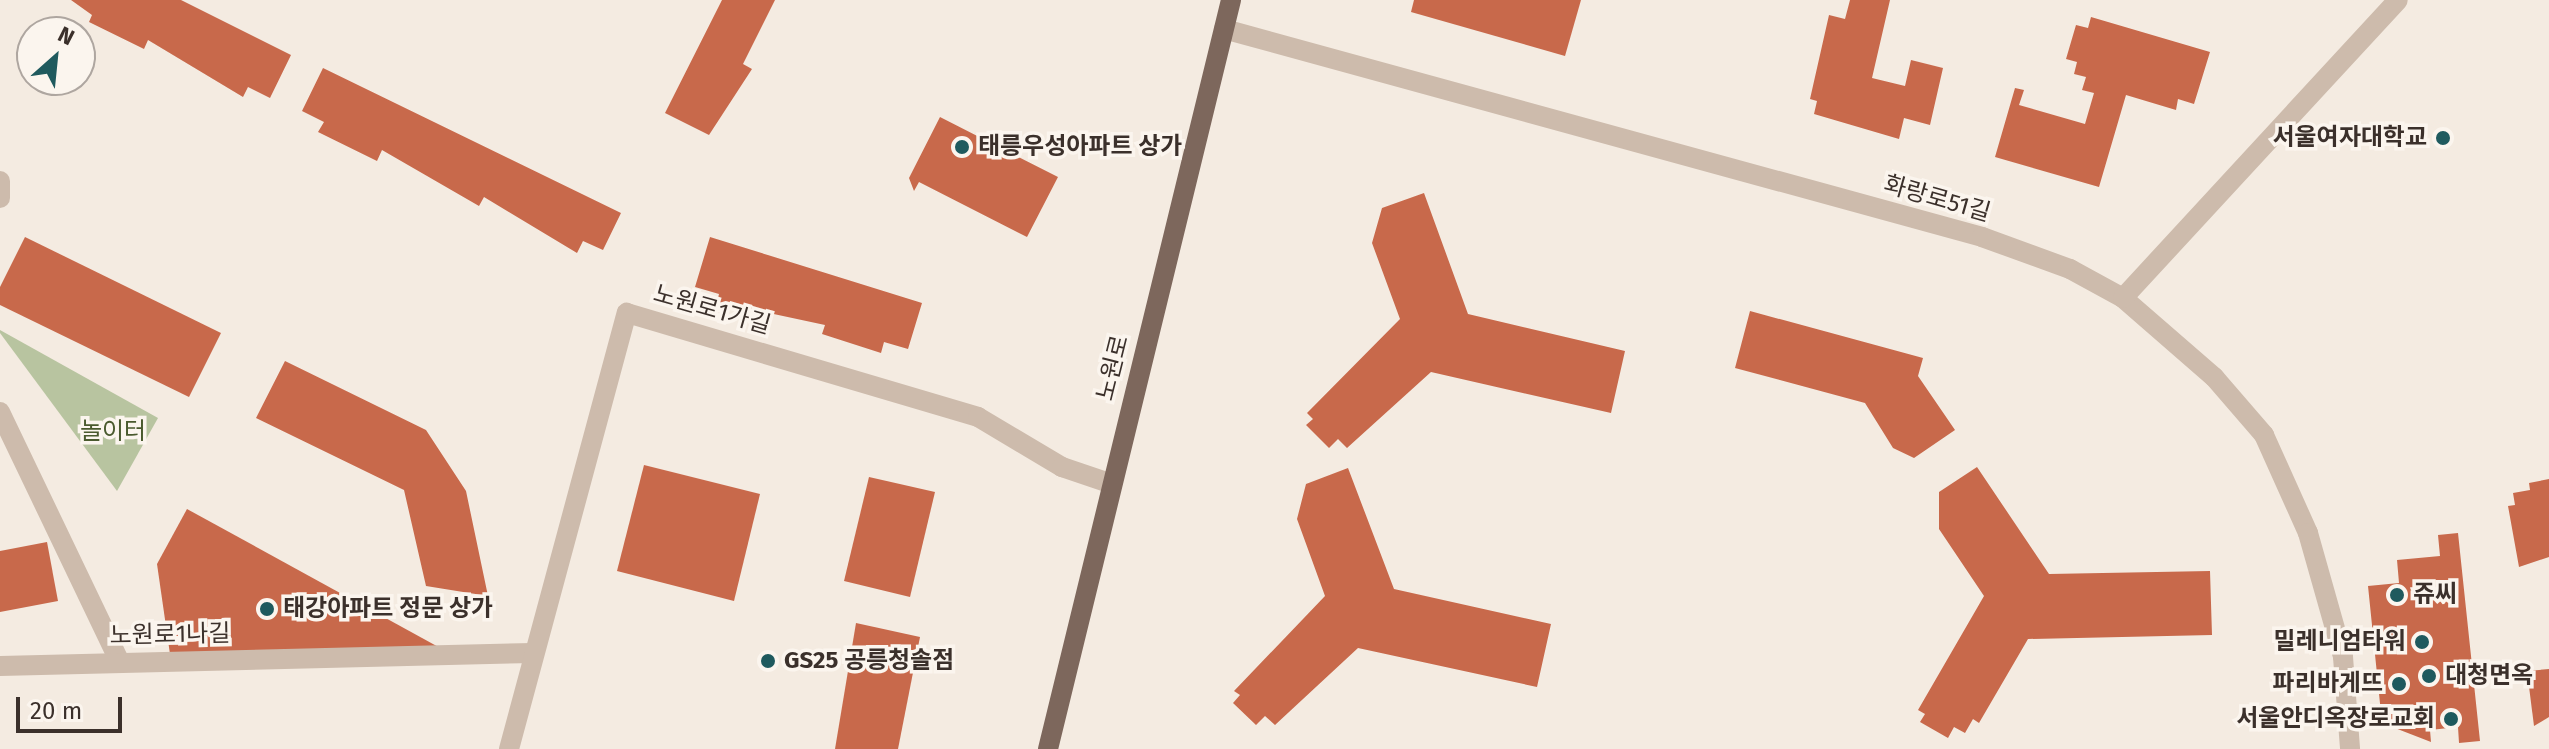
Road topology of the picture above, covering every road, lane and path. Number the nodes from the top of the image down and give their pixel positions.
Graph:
1 (1231, 0) edge
2 (2398, 0) edge
3 (1224, 29) junction
4 (0, 181) edge
5 (0, 198) edge
6 (2123, 298) junction
7 (0, 412) edge
8 (1112, 484) junction
9 (533, 653) junction
10 (120, 662) junction
11 (0, 666) edge
12 (509, 749) edge
13 (1048, 749) edge
14 (2350, 749) edge

1 - 3 main road, 노원로
2 - 6 street
3 - 6 street, 화랑로51길
3 - 8 main road, 노원로
4 - 5 street
6 - 14 street, 화랑로51길
7 - 10 street
8 - 9 street, 노원로1가길
8 - 13 main road, 노원로
9 - 10 street, 노원로1나길
9 - 12 street, 노원로1가길
10 - 11 street, 노원로1나길

